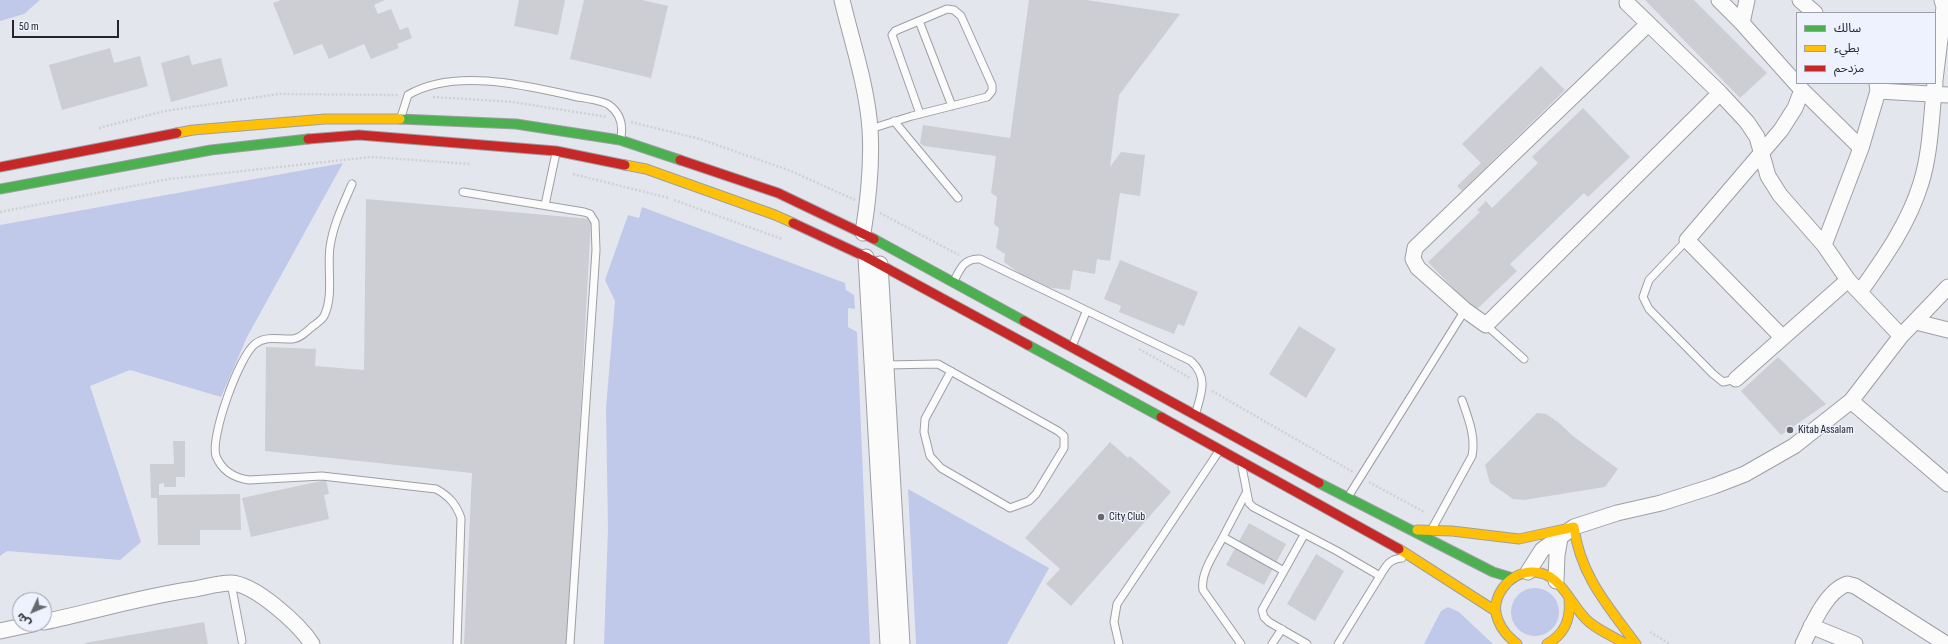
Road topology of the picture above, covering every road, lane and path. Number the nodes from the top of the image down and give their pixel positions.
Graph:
1 (842, 0) edge
2 (1719, 0) edge
3 (1747, 0) edge
4 (1800, 0) edge
5 (1942, 0) edge
6 (1627, 3) dead end
7 (1814, 12) edge
8 (919, 21) junction
9 (1742, 23) junction
10 (1648, 24) junction
11 (1796, 83) edge
12 (1797, 84) edge
13 (1878, 87) edge
14 (1938, 88) edge
15 (1802, 90) junction
16 (1720, 93) junction
17 (408, 95) junction
18 (430, 96) dead end
19 (952, 106) junction
20 (920, 114) junction
21 (400, 119) junction
22 (620, 119) junction
23 (894, 121) junction
24 (97, 129) dead end
25 (870, 129) junction
26 (620, 140) junction
27 (1861, 148) junction
28 (556, 151) junction
29 (1762, 153) junction
30 (474, 164) dead end
31 (1, 165) edge
32 (552, 169) junction
33 (352, 184) dead end
34 (0, 189) edge
35 (463, 192) dead end
36 (958, 198) dead end
37 (546, 206) junction
38 (868, 206) junction
39 (0, 212) edge
40 (863, 233) junction
41 (1687, 240) junction
42 (786, 241) dead end
43 (1824, 245) junction
44 (866, 257) junction
45 (969, 260) junction
46 (880, 264) junction
47 (1848, 280) junction
48 (954, 281) junction
49 (1948, 287) edge
50 (1860, 292) junction
51 (1465, 310) junction
52 (1086, 312) junction
53 (1916, 322) junction
54 (1486, 325) junction
55 (1948, 330) edge
56 (1901, 336) junction
57 (1782, 337) junction
58 (1072, 346) junction
59 (1137, 348) dead end
60 (1524, 359) dead end
61 (885, 365) junction
62 (951, 371) junction
63 (1736, 379) joint
64 (1204, 386) junction
65 (1462, 400) dead end
66 (1851, 401) junction
67 (1195, 414) junction
68 (1220, 449) junction
69 (1241, 461) junction
70 (1360, 476) junction
71 (1948, 484) edge
72 (1246, 492) junction
73 (1347, 498) junction
74 (1437, 519) junction
75 (1574, 527) junction
76 (1409, 530) junction
77 (1431, 531) junction
78 (1304, 535) junction
79 (1223, 537) junction
80 (1560, 538) junction
81 (1415, 558) junction
82 (1284, 571) junction
83 (1528, 572) junction
84 (1380, 576) junction
85 (1513, 578) junction
86 (1556, 581) junction
87 (232, 583) junction
88 (1569, 599) junction
89 (1494, 610) junction
90 (52, 620) edge
91 (1811, 626) junction
92 (12, 628) edge
93 (1282, 629) junction
94 (0, 631) edge
95 (1559, 637) junction
96 (1944, 640) edge
97 (242, 641) dead end
98 (305, 641) edge
99 (1568, 642) dead end
100 (456, 644) edge
101 (570, 644) edge
102 (888, 644) edge
103 (902, 644) edge
104 (1119, 644) edge
105 (1240, 644) edge
106 (1272, 644) edge
107 (1307, 644) edge
108 (1338, 644) edge
109 (1517, 644) edge
110 (1548, 644) edge
111 (1626, 644) edge
112 (1636, 644) edge
113 (1803, 644) edge
114 (1854, 644) edge

1 - 25 street
2 - 9 street
3 - 9 street
4 - 7 street
5 - 14 street
6 - 10 street
8 - 19 lane
8 - 19 lane
8 - 20 lane
9 - 11 street
10 - 16 street
10 - 51 street
12 - 15 street
13 - 14 street
13 - 27 street
14 - 50 street
15 - 27 street
15 - 29 street
16 - 29 street
16 - 54 street
17 - 21 lane
17 - 22 lane
17 - 24 path
18 - 22 path
19 - 20 lane
20 - 23 lane
21 - 26 highway
21 - 31 highway
22 - 26 lane
22 - 38 path
23 - 25 lane
23 - 36 lane
25 - 38 street
26 - 40 highway
27 - 43 street
28 - 32 lane
28 - 34 highway
28 - 44 highway
29 - 41 street
29 - 43 street
30 - 39 path
32 - 37 lane
32 - 42 path
33 - 100 lane
35 - 37 lane
37 - 101 lane
38 - 40 street
38 - 45 path
40 - 48 highway
41 - 57 street
41 - 63 lane
43 - 47 street
44 - 46 highway
44 - 102 street
45 - 48 lane
45 - 52 lane
46 - 61 street
46 - 68 highway
47 - 50 street
47 - 57 street
48 - 58 highway
49 - 53 street
50 - 56 street
51 - 54 street
51 - 70 lane
52 - 58 lane
52 - 64 lane
53 - 55 street
53 - 56 street
54 - 60 lane
56 - 66 street
57 - 63 street
58 - 67 highway
59 - 64 path
61 - 62 lane
61 - 103 street
62 - 62 lane
64 - 67 lane
64 - 70 path
65 - 74 lane
66 - 71 street
66 - 75 street
67 - 73 highway
68 - 69 highway
68 - 104 lane
69 - 72 lane
69 - 81 highway
70 - 73 lane
70 - 74 path
72 - 78 lane
72 - 79 lane
73 - 76 highway
74 - 77 lane
75 - 77 highway
75 - 80 street
75 - 112 highway
76 - 77 highway
76 - 85 highway
78 - 82 lane
78 - 84 lane
79 - 82 lane
79 - 105 lane
80 - 83 street
80 - 86 street
81 - 84 lane
81 - 89 highway
82 - 93 lane
83 - 85 highway
83 - 86 highway
84 - 108 lane
85 - 89 highway
86 - 88 highway
87 - 90 street
87 - 97 lane
87 - 98 street
88 - 95 highway
88 - 111 highway
89 - 109 highway
91 - 96 street
91 - 113 street
91 - 114 street
92 - 94 street
93 - 106 lane
93 - 107 lane
95 - 99 highway
95 - 110 highway

